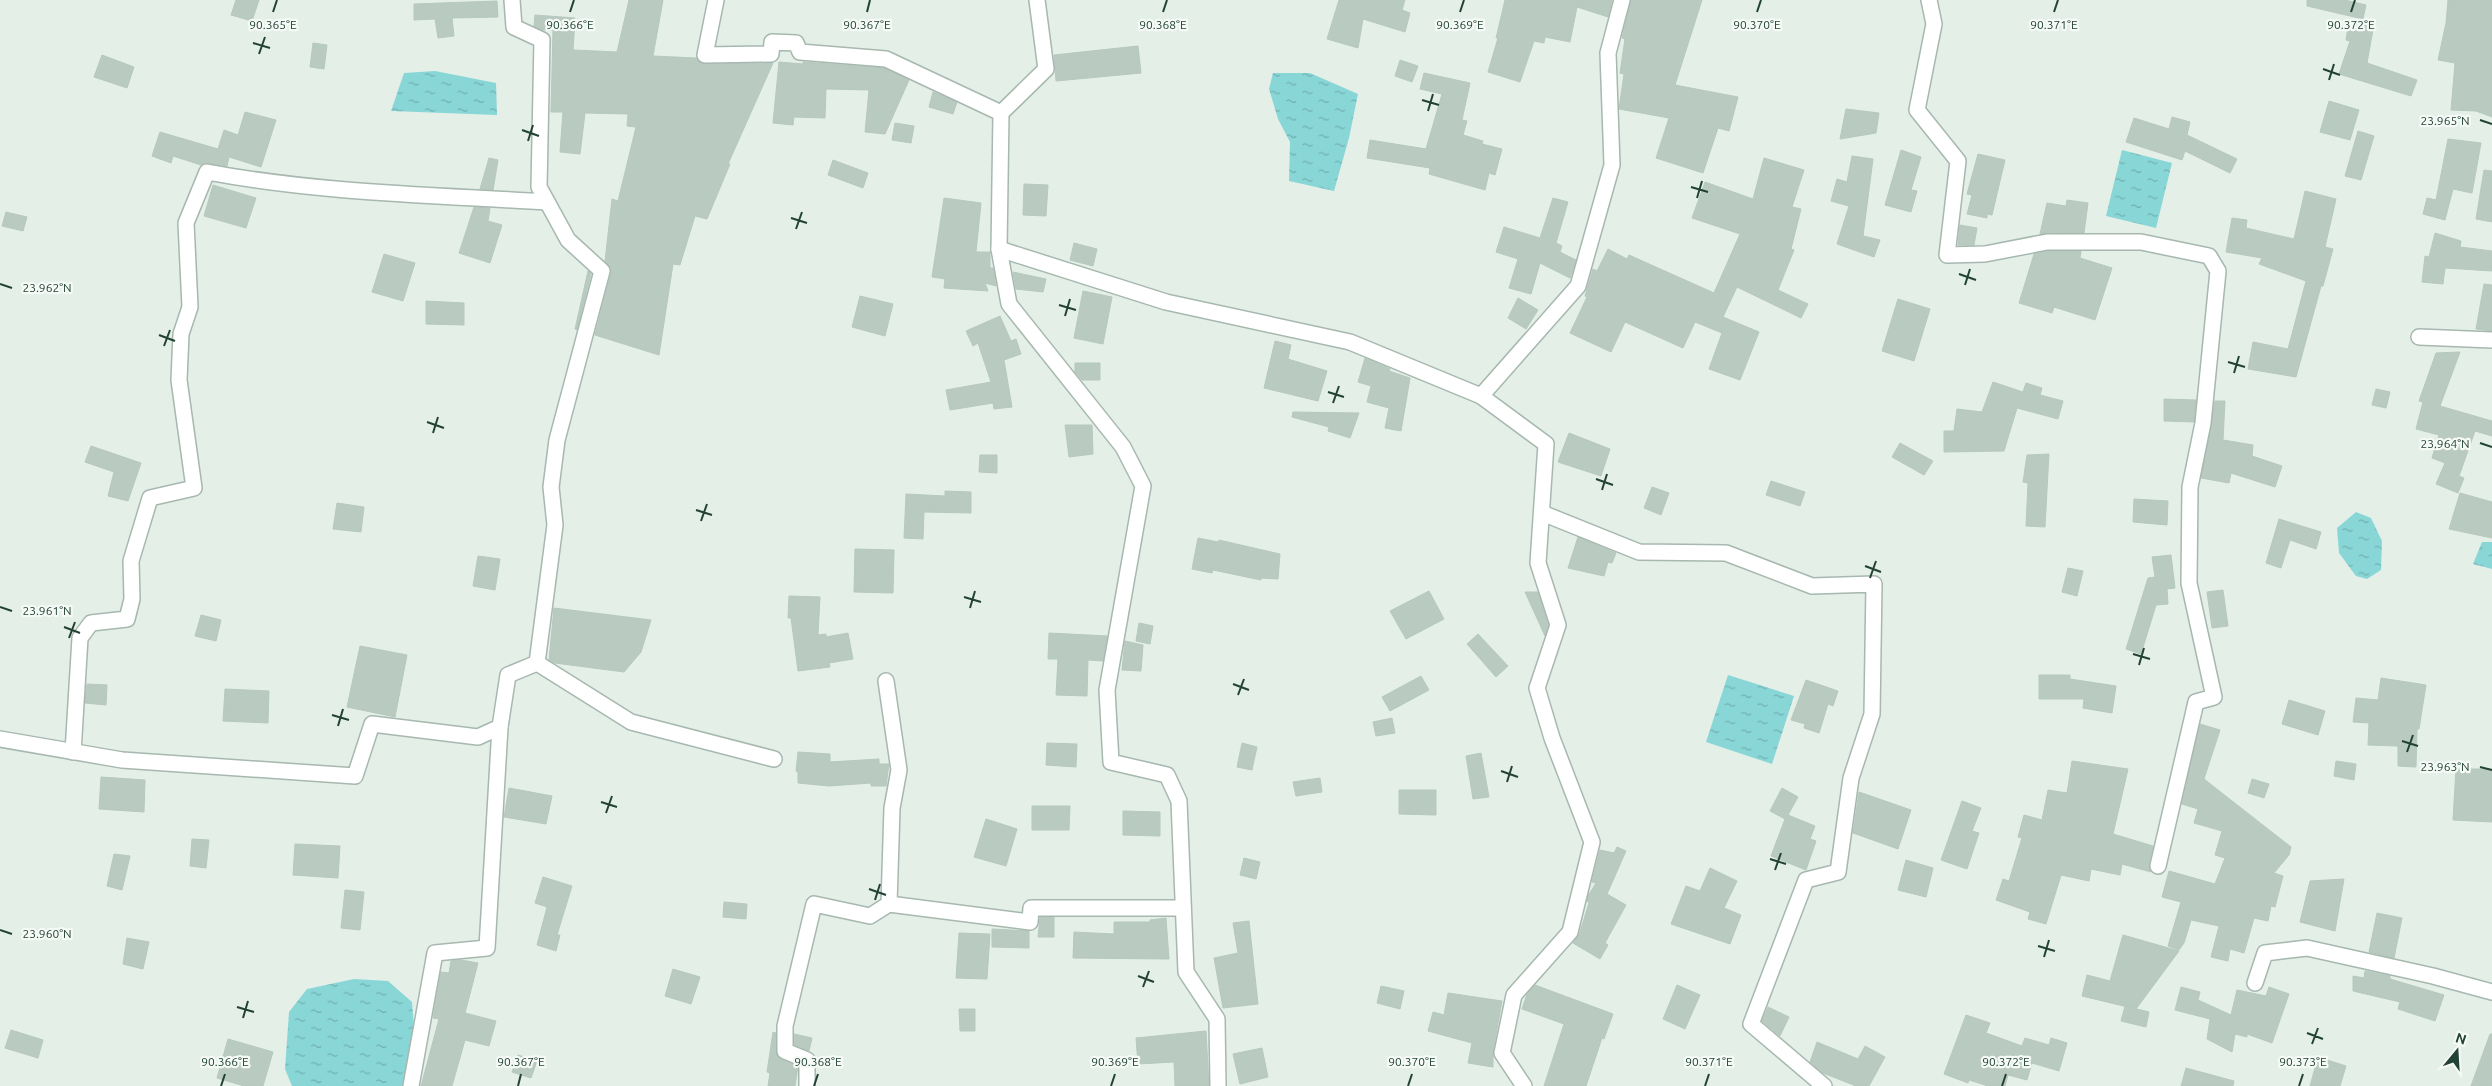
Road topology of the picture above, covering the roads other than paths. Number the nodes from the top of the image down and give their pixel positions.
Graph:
1 (512, 0) edge
2 (716, 0) edge
3 (1037, 0) edge
4 (1622, 0) edge
5 (1929, 0) edge
6 (1001, 113) junction
7 (547, 202) junction
8 (999, 249) junction
9 (2419, 337) dead end
10 (2492, 340) edge
11 (1481, 396) junction
12 (1542, 513) junction
13 (537, 662) junction
14 (886, 681) dead end
15 (500, 726) junction
16 (0, 739) edge
17 (73, 752) junction
18 (774, 759) dead end
19 (2158, 866) dead end
20 (889, 904) junction
21 (1183, 908) junction
22 (2255, 983) dead end
23 (2492, 992) edge
24 (411, 1086) edge
25 (807, 1086) edge
26 (1218, 1086) edge
27 (1524, 1086) edge
28 (1824, 1086) edge

1 - 7 street
2 - 6 street
3 - 6 street
4 - 11 street
5 - 19 street
6 - 8 street
7 - 13 street
7 - 17 street
8 - 11 street
8 - 21 street
9 - 10 street
11 - 12 street
12 - 27 street
12 - 28 street
13 - 15 street
13 - 18 street
14 - 20 street
15 - 17 street
15 - 24 street
16 - 17 street
20 - 21 street
20 - 25 street
21 - 26 street
22 - 23 street

